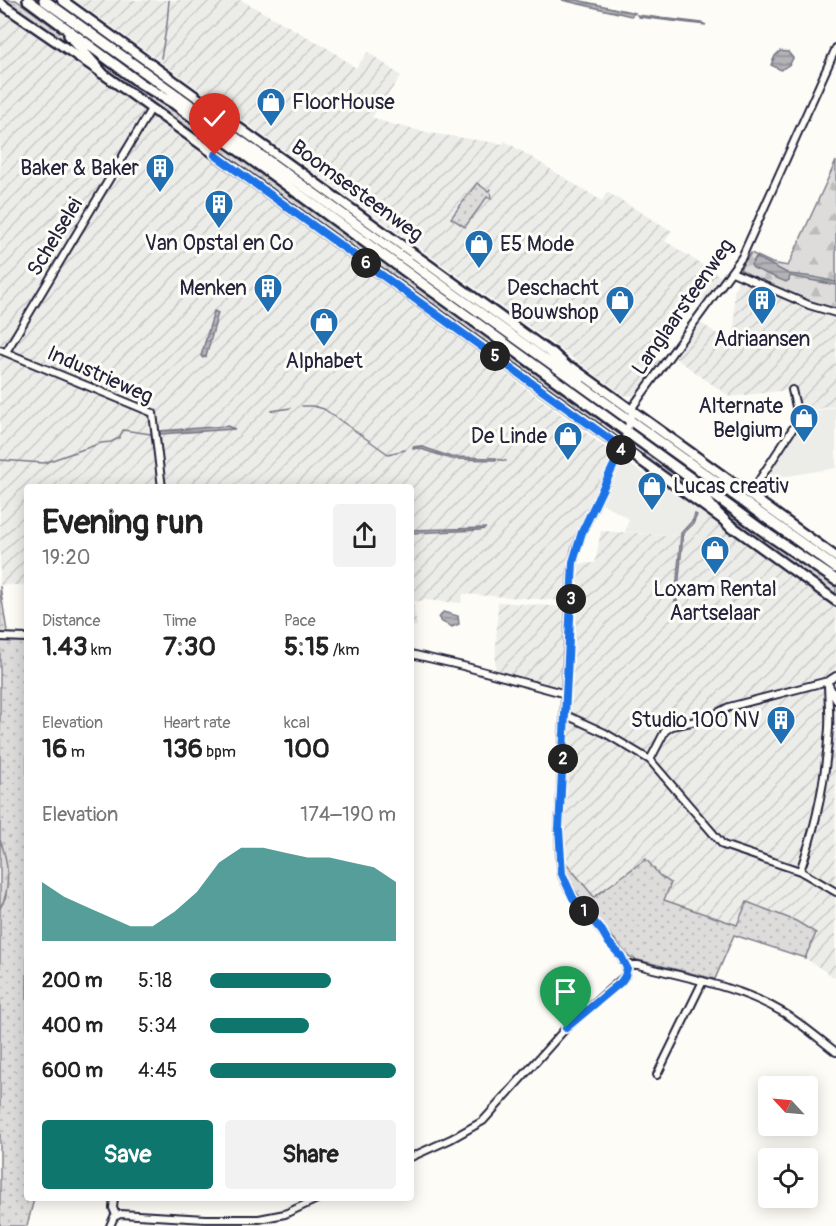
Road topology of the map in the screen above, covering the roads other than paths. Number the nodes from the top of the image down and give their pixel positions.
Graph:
1 (28, 0) edge
2 (44, 0) edge
3 (62, 0) edge
4 (0, 3) edge
5 (63, 26) junction
6 (836, 48) edge
7 (102, 73) junction
8 (151, 108) junction
9 (732, 272) junction
10 (836, 313) edge
11 (3, 351) edge
12 (552, 353) junction
13 (586, 389) junction
14 (792, 390) dead end
15 (632, 410) junction
16 (630, 421) junction
17 (628, 431) junction
18 (621, 451) junction
19 (688, 476) junction
20 (162, 484) edge
21 (744, 490) junction
22 (732, 528) junction
23 (836, 557) edge
24 (836, 568) edge
25 (836, 580) edge
26 (836, 601) edge
27 (0, 637) edge
28 (24, 638) edge
29 (414, 655) edge
30 (836, 676) edge
31 (828, 681) junction
32 (566, 694) junction
33 (836, 700) edge
34 (566, 715) junction
35 (828, 734) junction
36 (836, 735) edge
37 (650, 760) junction
38 (800, 871) junction
39 (836, 892) edge
40 (626, 965) junction
41 (703, 981) junction
42 (836, 1052) edge
43 (657, 1075) dead end
44 (414, 1155) edge
45 (114, 1201) edge
46 (313, 1201) edge
47 (116, 1215) junction
48 (261, 1223) edge
49 (110, 1226) edge

1 - 5 highway
2 - 13 highway
3 - 12 main road, Boomsesteenweg
4 - 7 main road
5 - 7 highway
5 - 17 highway
6 - 9 street, Langlaarsteenweg
7 - 8 main road
8 - 11 street, Schelselei
8 - 18 main road
9 - 10 street
9 - 15 street, Langlaarsteenweg
11 - 20 street, Industrieweg
12 - 13 highway
12 - 15 main road, Boomsesteenweg
13 - 16 highway
14 - 21 street
15 - 16 street, Langlaarsteenweg
15 - 21 main road, Boomsesteenweg
16 - 17 street, Langlaarsteenweg
16 - 24 highway
17 - 18 street, Langlaarsteenweg
17 - 19 highway
18 - 22 main road
18 - 32 street, Langlaarsteenweg
19 - 22 highway
19 - 25 highway
21 - 23 main road, Boomsesteenweg
22 - 26 main road
27 - 28 street
29 - 32 street
30 - 31 street
31 - 33 street
31 - 35 street
31 - 37 street
32 - 34 street, Langlaarsteenweg
34 - 37 street
34 - 40 street, Langlaarsteenweg
35 - 36 street
35 - 38 street
37 - 38 street
38 - 39 street
40 - 41 street
40 - 44 street
41 - 42 street
41 - 43 street
45 - 47 street
46 - 48 street
47 - 48 street
47 - 49 street

